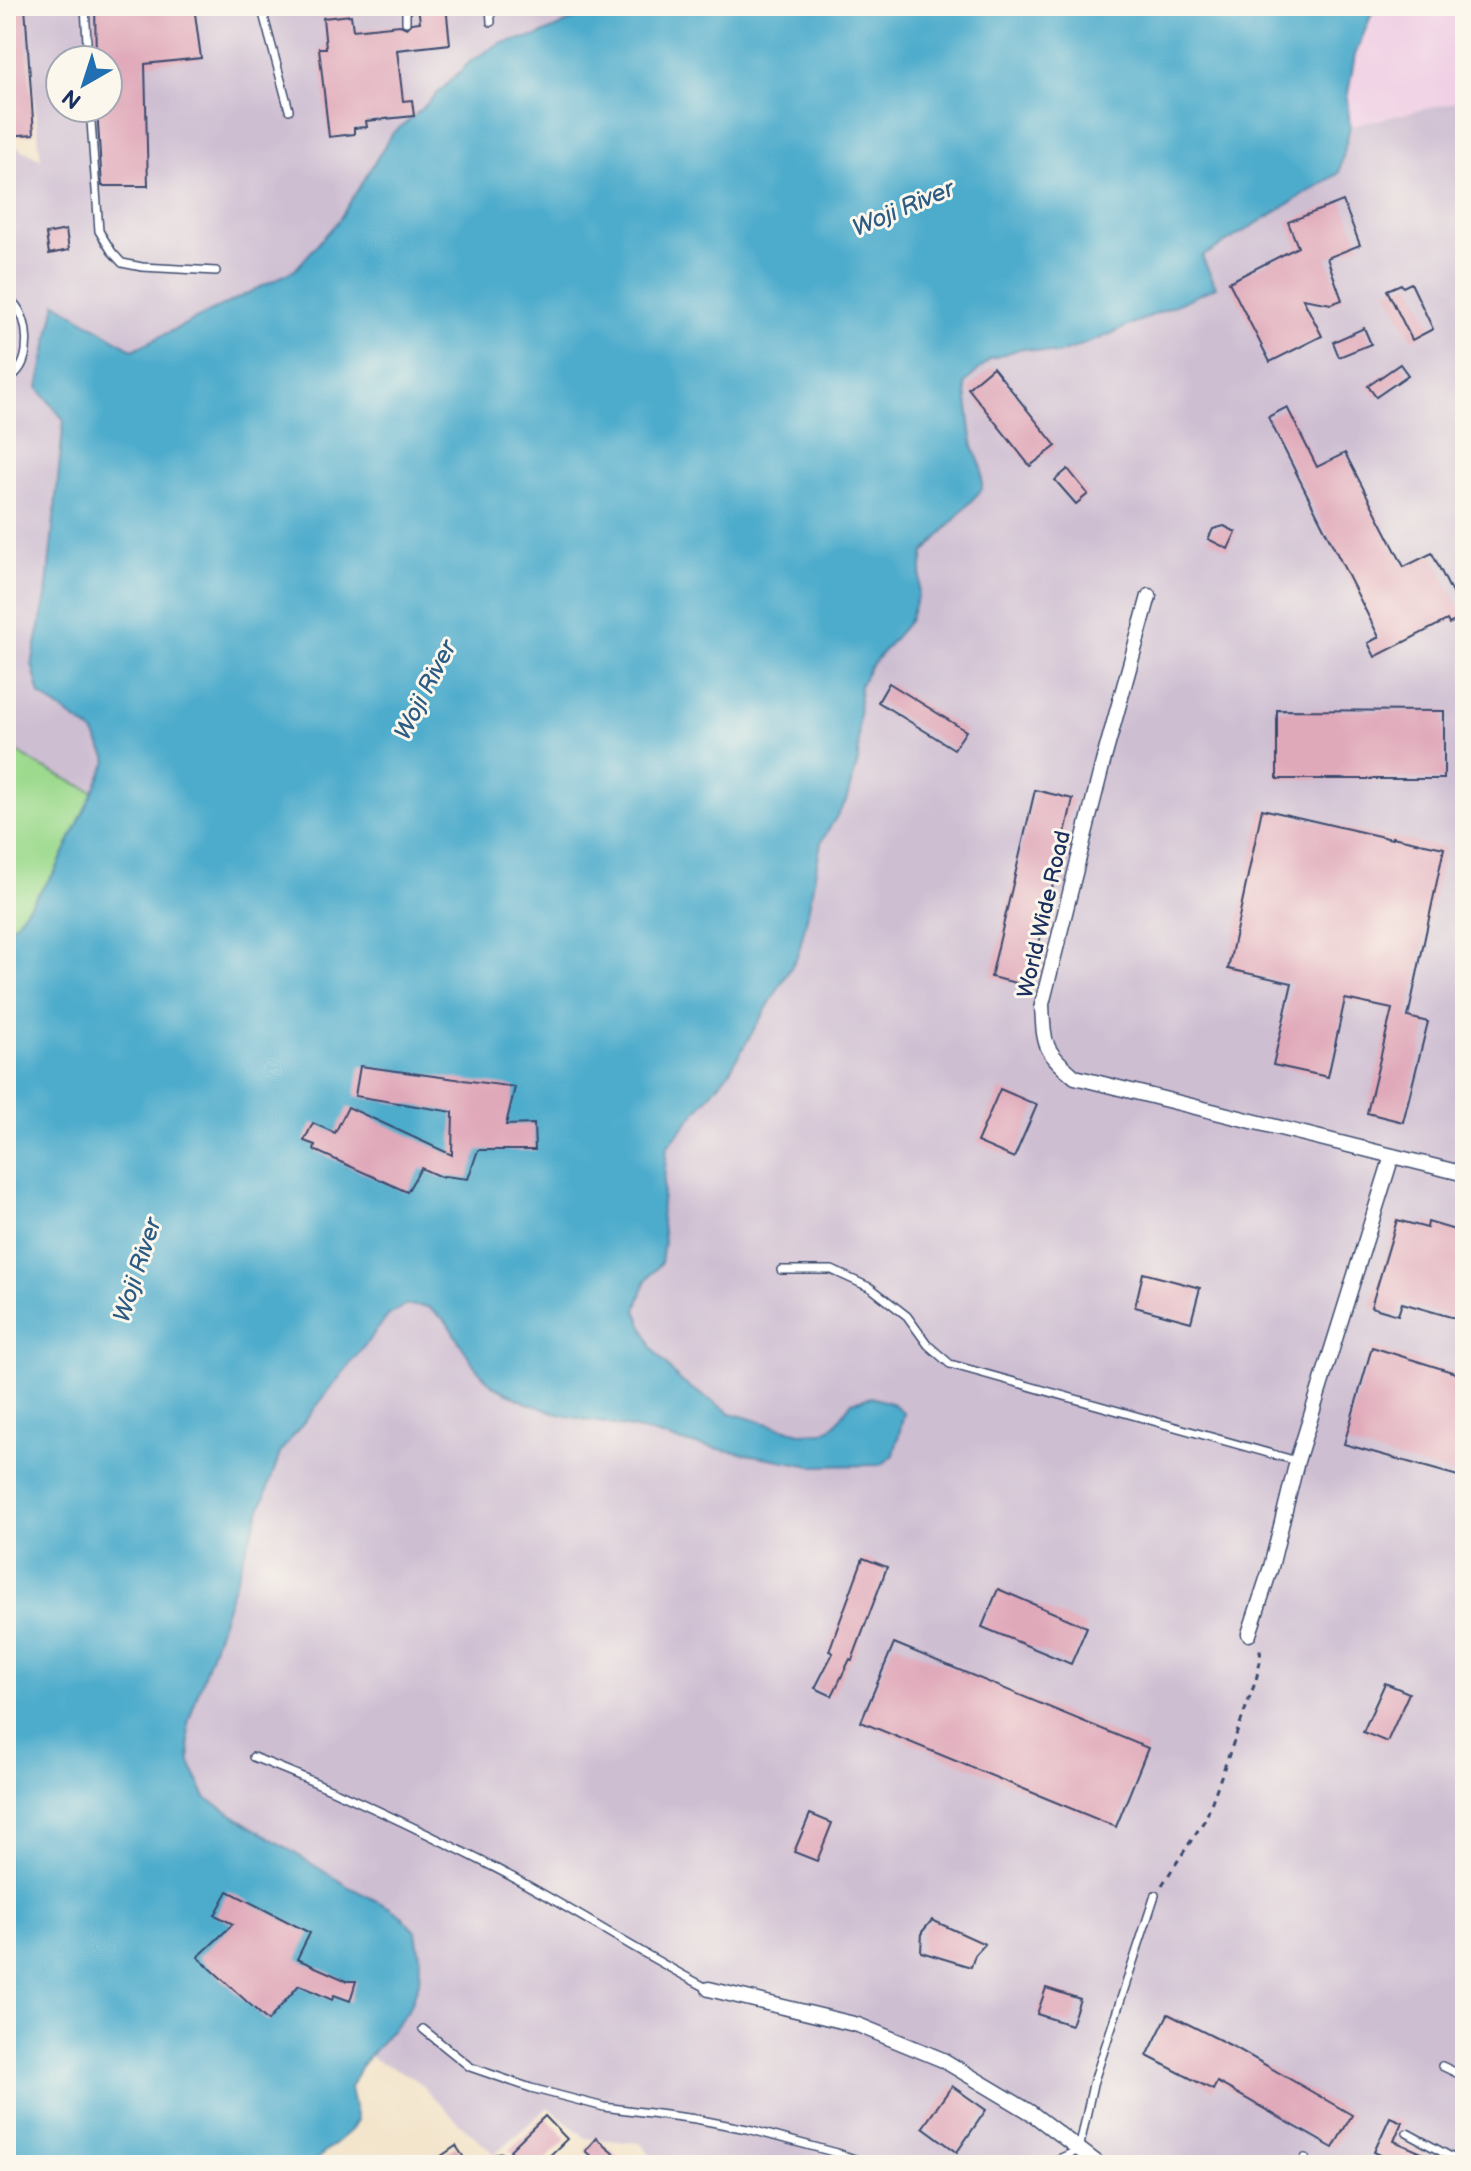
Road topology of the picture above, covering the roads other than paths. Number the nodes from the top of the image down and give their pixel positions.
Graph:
1 (85, 6) edge
2 (261, 6) edge
3 (406, 6) edge
4 (490, 6) edge
5 (406, 22) dead end
6 (491, 22) dead end
7 (87, 44) edge
8 (289, 110) dead end
9 (91, 124) edge
10 (216, 271) dead end
11 (6, 298) edge
12 (6, 382) edge
13 (1149, 596) dead end
14 (1392, 1156) junction
15 (1465, 1174) edge
16 (781, 1270) dead end
17 (1297, 1461) junction
18 (1249, 1634) road end
19 (253, 1757) dead end
20 (1155, 1895) road end
21 (709, 1989) joint
22 (423, 2029) dead end
23 (1442, 2066) dead end
24 (1465, 2077) edge
25 (1407, 2133) dead end
26 (1079, 2150) junction
27 (1465, 2162) edge
28 (872, 2165) edge
29 (1045, 2165) edge
30 (1100, 2165) edge

1 - 7 lane
2 - 8 lane
3 - 5 lane
4 - 6 lane
9 - 10 lane
11 - 12 lane
13 - 14 street, World Wide Road
14 - 15 street, World Wide Road
14 - 17 street
16 - 17 lane
17 - 18 street
19 - 21 lane
20 - 26 lane
21 - 26 street
22 - 28 lane
23 - 24 lane
25 - 27 lane
26 - 29 lane
26 - 30 street

